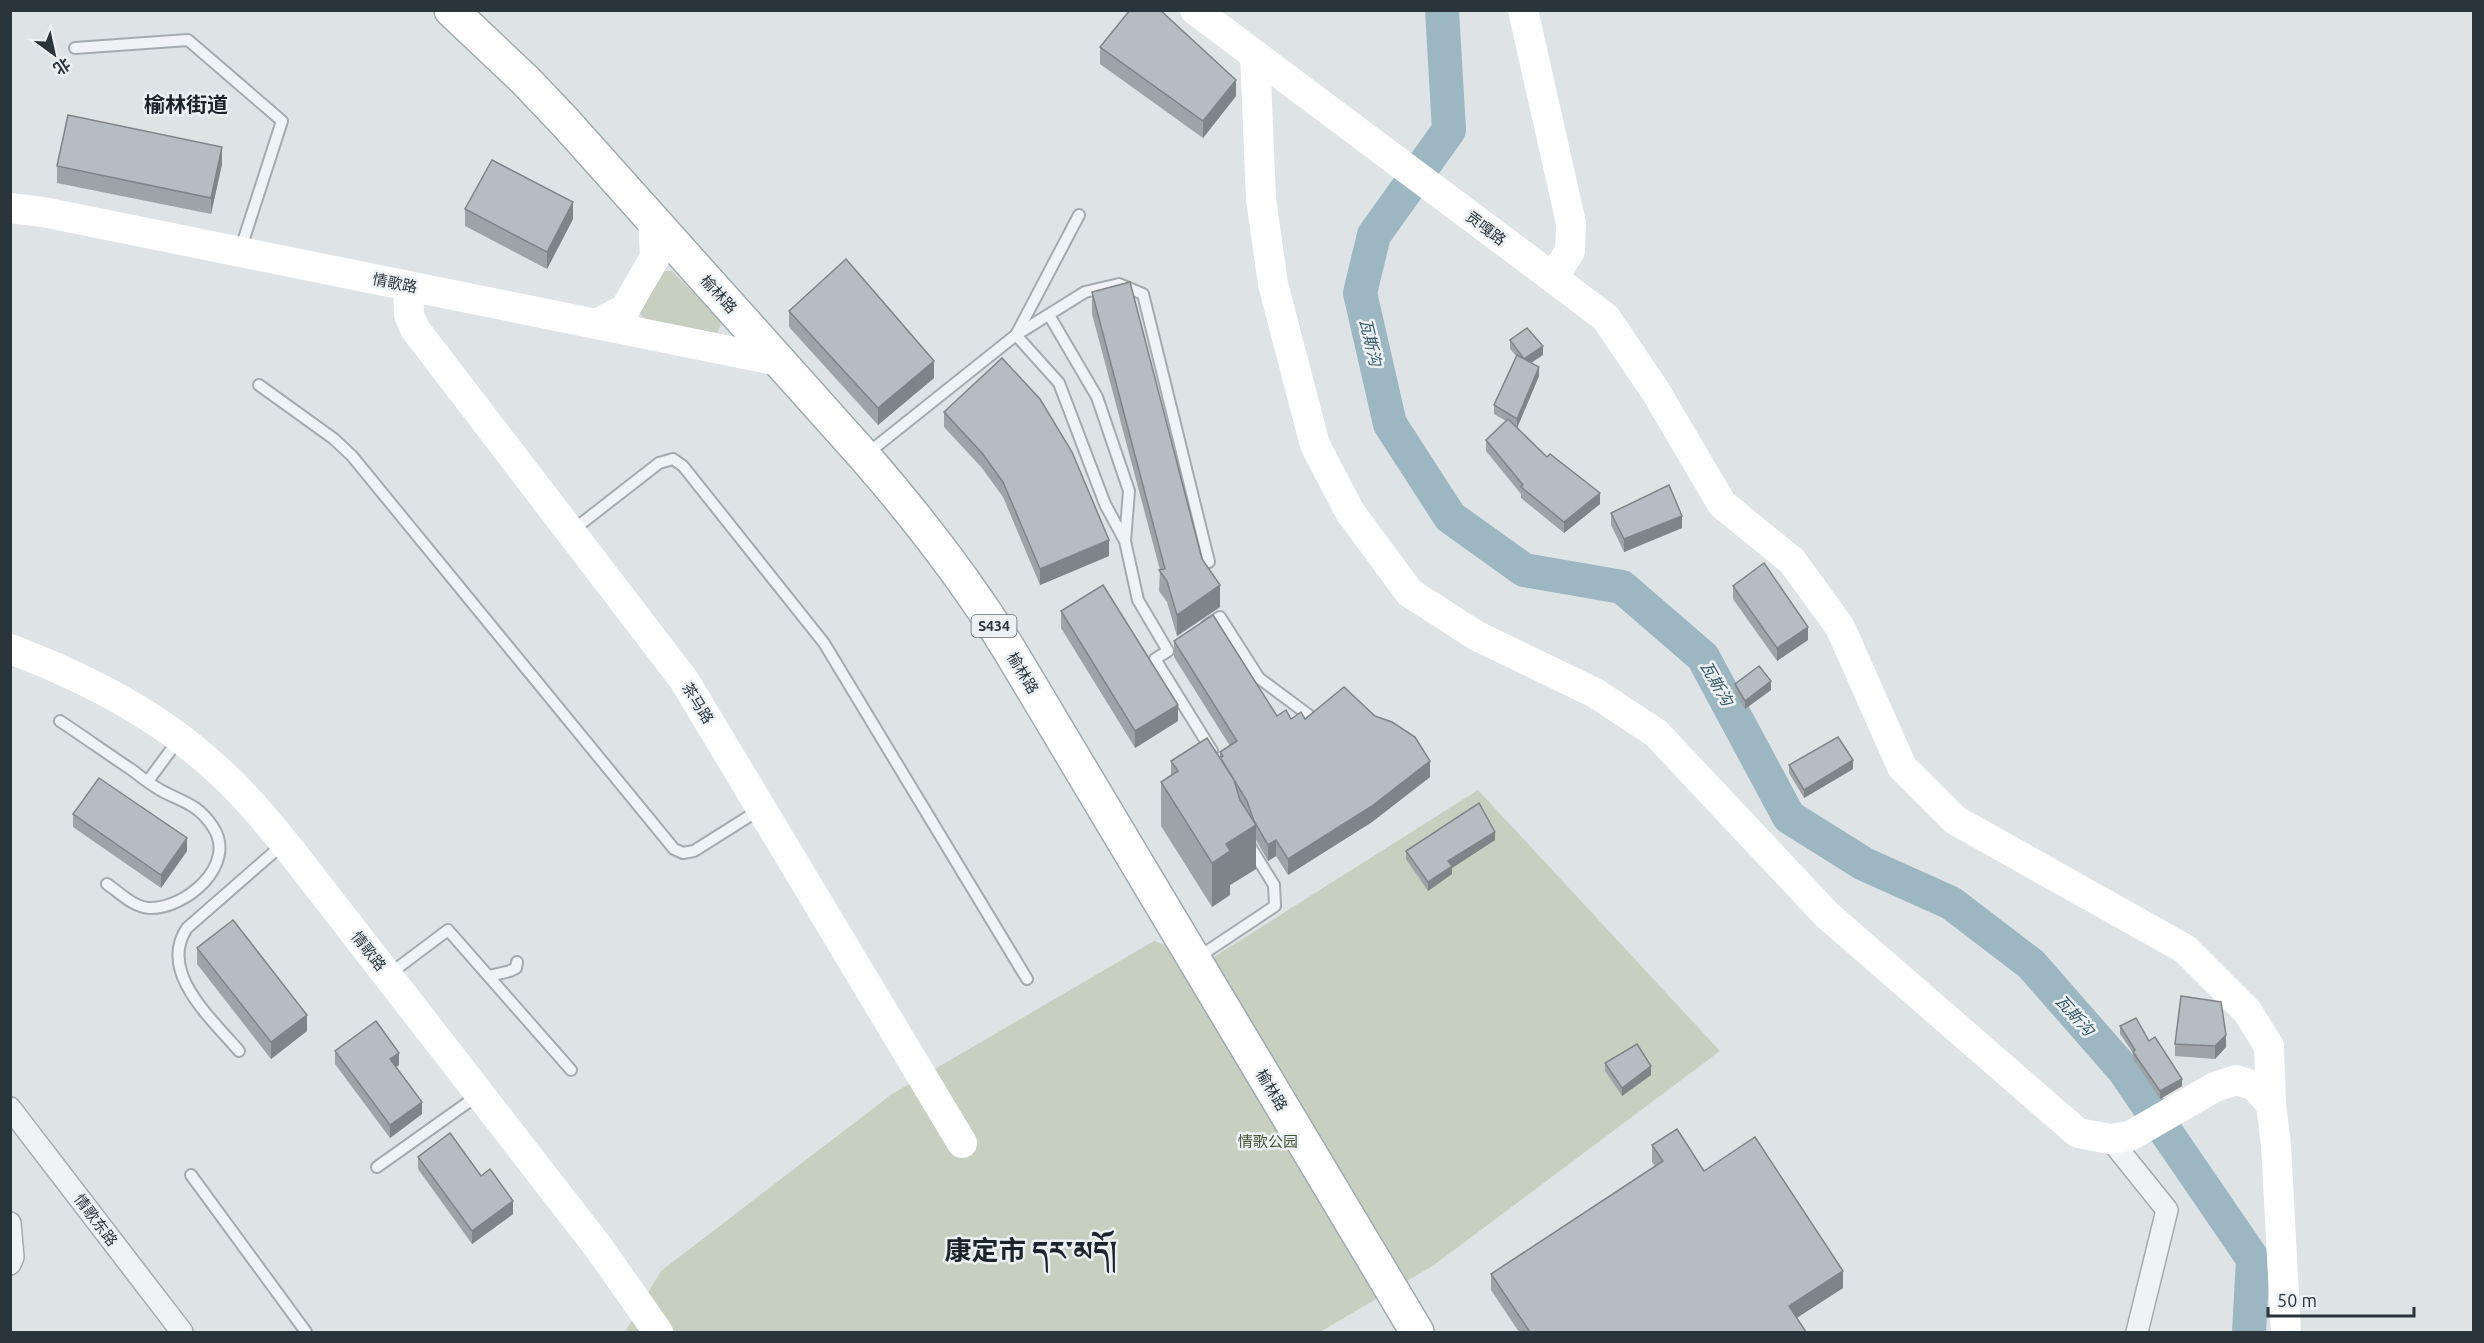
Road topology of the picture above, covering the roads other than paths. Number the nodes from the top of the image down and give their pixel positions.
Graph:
1 (451, 10) edge
2 (1195, 10) edge
3 (1522, 10) edge
4 (75, 48) dead end
5 (1255, 55) junction
6 (10, 208) edge
7 (1079, 215) dead end
8 (653, 220) junction
9 (240, 252) junction
10 (1553, 278) junction
11 (408, 286) junction
12 (1049, 315) junction
13 (596, 324) junction
14 (1016, 335) junction
15 (779, 361) junction
16 (259, 385) dead end
17 (864, 456) junction
18 (570, 531) junction
19 (1125, 542) junction
20 (1209, 562) dead end
21 (1194, 634) edge
22 (16, 657) edge
23 (1314, 719) edge
24 (60, 721) dead end
25 (180, 738) junction
26 (1210, 761) edge
27 (148, 781) junction
28 (762, 808) junction
29 (1244, 830) edge
30 (285, 843) junction
31 (107, 884) dead end
32 (1194, 960) junction
33 (517, 962) dead end
34 (388, 975) junction
35 (489, 976) junction
36 (1027, 979) dead end
37 (239, 1051) dead end
38 (571, 1070) dead end
39 (480, 1094) junction
40 (2271, 1104) junction
41 (10, 1108) edge
42 (2120, 1138) junction
43 (962, 1143) dead end
44 (376, 1167) dead end
45 (191, 1175) dead end
46 (10, 1222) edge
47 (10, 1264) edge
48 (182, 1332) edge
49 (306, 1332) edge
50 (658, 1332) edge
51 (1417, 1332) edge
52 (2137, 1332) edge
53 (2286, 1332) edge

1 - 8 main road, 榆林路 / S434
2 - 5 street, 贡嘎路
3 - 10 street
4 - 9 lane
5 - 10 street, 贡嘎路
5 - 42 street
6 - 9 street, 情歌路
7 - 14 lane
8 - 13 street
8 - 15 main road, 榆林路 / S434
9 - 11 street, 情歌路
10 - 40 street, 贡嘎路
11 - 13 street, 情歌路
11 - 18 street, 茶马路
12 - 14 lane
12 - 19 lane
12 - 20 lane
13 - 15 street, 情歌路
14 - 17 lane
14 - 19 lane
15 - 17 main road, 榆林路 / S434
16 - 28 lane
17 - 32 main road, 榆林路 / S434
18 - 28 street, 茶马路
18 - 36 lane
19 - 26 lane
21 - 23 lane
22 - 25 street, 情歌路
24 - 27 lane
25 - 27 lane
25 - 30 street, 情歌路
27 - 31 lane
28 - 43 street, 茶马路
29 - 32 lane
30 - 34 street, 情歌路
30 - 37 lane
32 - 51 main road, 榆林路 / S434
33 - 35 lane
34 - 35 lane
34 - 39 street, 情歌路
35 - 38 lane
39 - 44 lane
39 - 50 street, 情歌路
40 - 42 street
40 - 53 street, 贡嘎路
41 - 48 street, 情歌东路
42 - 52 street
45 - 49 lane
46 - 47 street

